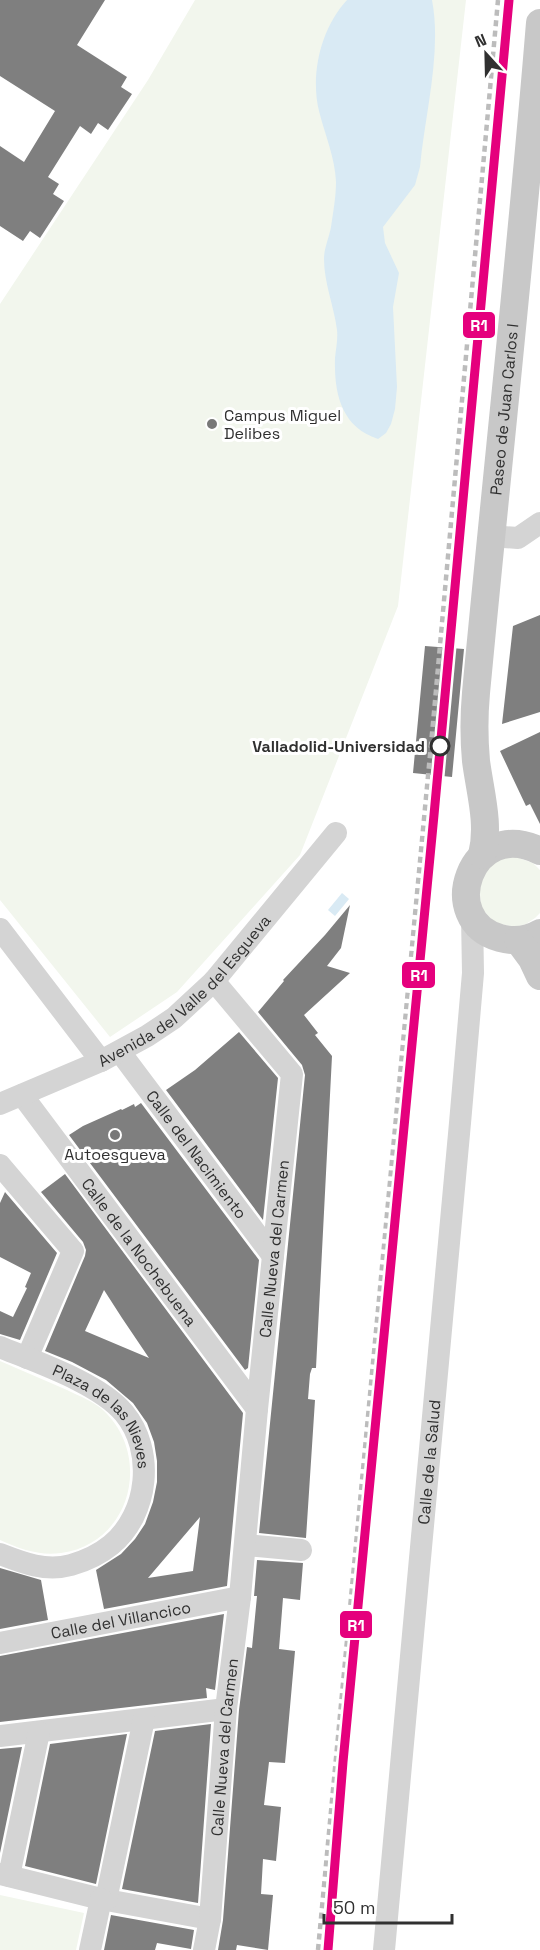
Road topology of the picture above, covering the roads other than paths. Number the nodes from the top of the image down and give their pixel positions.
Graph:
1 (540, 23) edge
2 (540, 523) edge
3 (490, 536) junction
4 (482, 795) junction
5 (336, 833) dead end
6 (529, 847) edge
7 (482, 855) junction
8 (472, 916) junction
9 (0, 929) edge
10 (523, 938) edge
11 (472, 973) junction
12 (540, 976) edge
13 (214, 981) junction
14 (110, 1057) junction
15 (6, 1099) edge
16 (1, 1171) edge
17 (273, 1256) junction
18 (0, 1347) edge
19 (27, 1358) junction
20 (257, 1409) junction
21 (245, 1545) junction
22 (301, 1550) dead end
23 (0, 1554) edge
24 (240, 1598) junction
25 (0, 1643) edge
26 (226, 1709) junction
27 (144, 1719) junction
28 (39, 1731) junction
29 (0, 1736) edge
30 (5, 1875) edge
31 (104, 1900) junction
32 (210, 1919) junction
33 (90, 1950) edge
34 (204, 1950) edge
35 (384, 1950) edge

1 - 3 main road, Paseo de Juan Carlos I
2 - 3 street
3 - 4 main road, Paseo de Juan Carlos I
4 - 6 main road, Paseo de Juan Carlos I
4 - 7 main road, Paseo de Juan Carlos I
5 - 13 street, Avenida del Valle del Esgueva
6 - 7 main road
7 - 8 main road
8 - 10 main road
8 - 11 street, Calle de la Salud
9 - 14 street, Calle del Nacimiento
10 - 11 street, Calle de la Salud
10 - 12 main road
11 - 35 street, Calle de la Salud
13 - 14 street, Avenida del Valle del Esgueva
13 - 17 street, Calle Nueva del Carmen
14 - 15 street, Avenida del Valle del Esgueva
14 - 17 street, Calle del Nacimiento
15 - 20 street, Calle de la Nochebuena
16 - 19 street
17 - 20 street, Calle Nueva del Carmen
18 - 19 street, Plaza de las Nieves
19 - 23 street, Plaza de las Nieves
20 - 21 street, Calle Nueva del Carmen
21 - 22 street
21 - 24 street, Calle Nueva del Carmen
24 - 25 street, Calle del Villancico
24 - 26 street, Calle Nueva del Carmen
26 - 27 street
26 - 32 street, Calle Nueva del Carmen
27 - 28 street
27 - 31 street
28 - 29 street
28 - 30 street
30 - 31 street
31 - 32 street
31 - 33 street
32 - 34 street, Calle Nueva del Carmen

